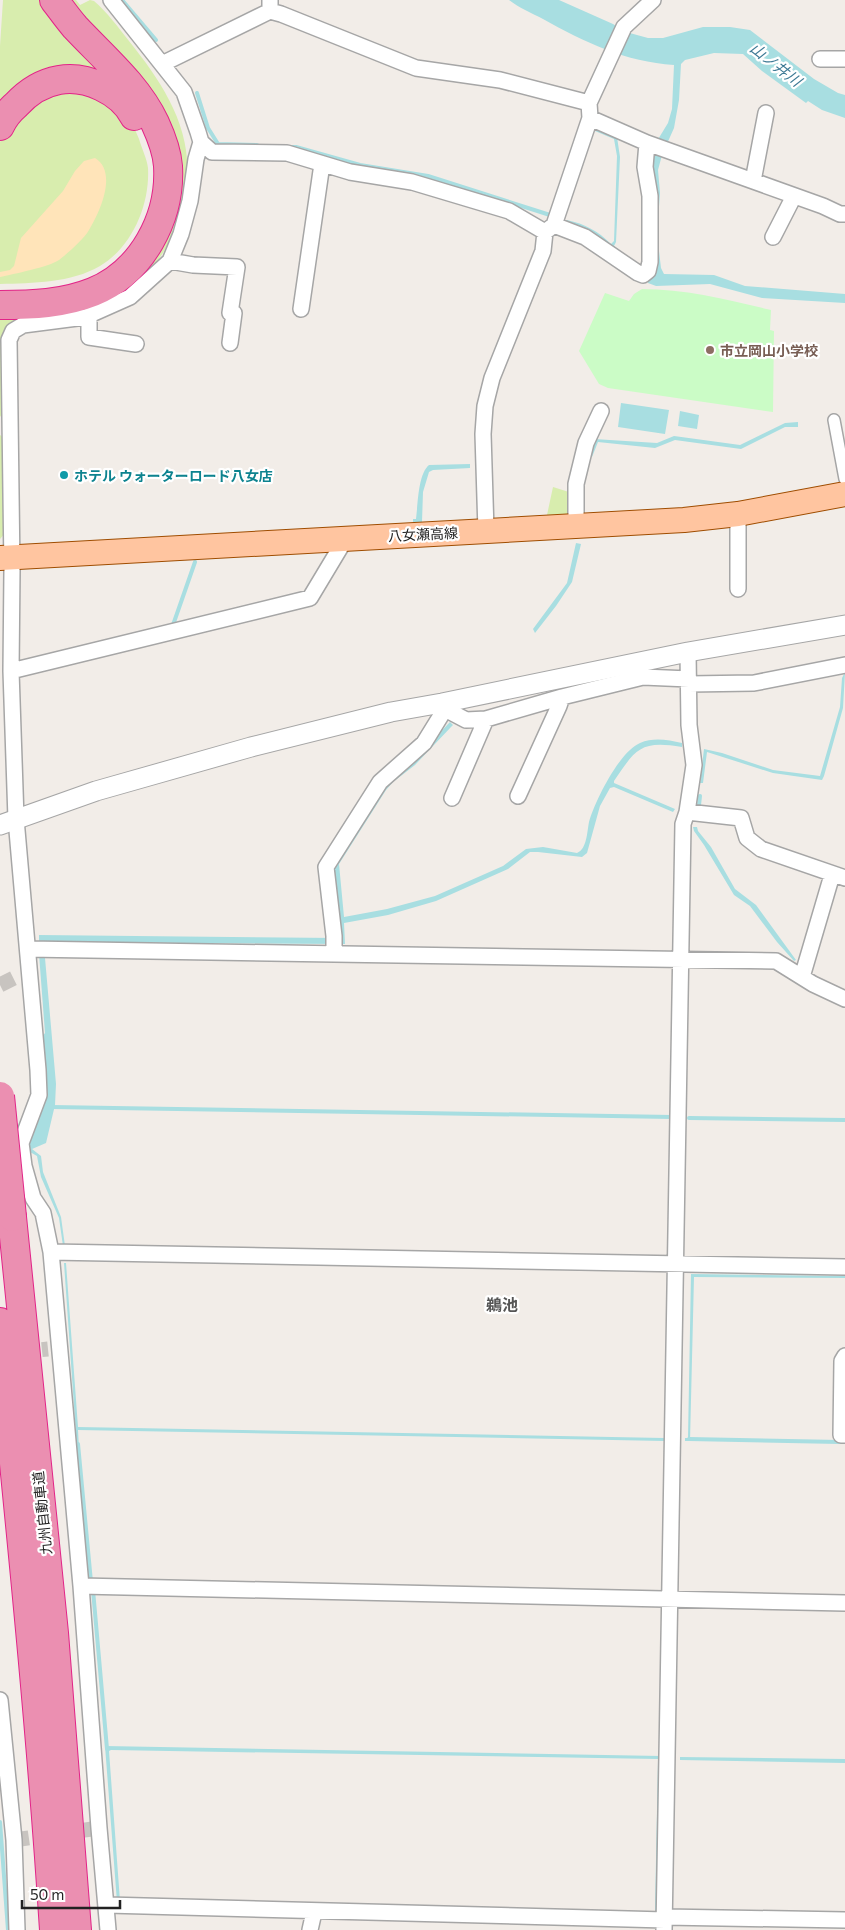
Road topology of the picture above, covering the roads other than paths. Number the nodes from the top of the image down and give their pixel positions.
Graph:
1 (54, 0) edge
2 (111, 0) edge
3 (653, 0) edge
4 (270, 6) edge
5 (820, 59) dead end
6 (845, 60) edge
7 (162, 64) junction
8 (589, 110) junction
9 (766, 112) dead end
10 (0, 126) edge
11 (201, 142) junction
12 (656, 146) junction
13 (322, 164) junction
14 (753, 181) junction
15 (794, 196) junction
16 (845, 214) edge
17 (550, 228) junction
18 (773, 237) dead end
19 (170, 261) junction
20 (0, 291) edge
21 (0, 305) edge
22 (301, 309) dead end
23 (89, 315) junction
24 (230, 343) dead end
25 (136, 344) dead end
26 (601, 411) dead end
27 (834, 420) dead end
28 (5, 426) edge
29 (845, 479) edge
30 (845, 494) edge
31 (738, 514) junction
32 (576, 527) junction
33 (486, 531) junction
34 (346, 538) junction
35 (6, 558) edge
36 (738, 589) dead end
37 (845, 625) edge
38 (688, 652) junction
39 (845, 665) edge
40 (11, 671) junction
41 (688, 682) junction
42 (562, 697) junction
43 (443, 706) junction
44 (486, 719) junction
45 (518, 796) dead end
46 (452, 798) dead end
47 (687, 812) junction
48 (8, 822) edge
49 (838, 876) edge
50 (334, 946) junction
51 (28, 949) junction
52 (681, 959) junction
53 (802, 977) junction
54 (845, 999) edge
55 (0, 1096) edge
56 (23, 1137) junction
57 (0, 1138) edge
58 (33, 1198) junction
59 (6, 1213) edge
60 (51, 1252) junction
61 (676, 1265) junction
62 (845, 1267) edge
63 (0, 1322) edge
64 (845, 1356) edge
65 (845, 1436) edge
66 (82, 1586) junction
67 (670, 1600) junction
68 (845, 1603) edge
69 (0, 1700) edge
70 (107, 1905) junction
71 (314, 1912) junction
72 (845, 1920) edge
73 (665, 1922) edge
74 (17, 1930) edge
75 (54, 1930) edge
76 (77, 1930) edge
77 (108, 1930) edge
78 (310, 1930) edge

1 - 21 highway
2 - 7 street
3 - 8 street
4 - 7 street
4 - 8 street
5 - 6 street
7 - 11 street
8 - 12 street
8 - 17 street
9 - 14 street
10 - 20 highway
11 - 13 street
11 - 19 street
12 - 14 street
12 - 17 street
13 - 17 street
13 - 22 street
14 - 15 street
15 - 16 street
15 - 18 street
17 - 33 street
19 - 23 street
19 - 24 street
23 - 25 street
23 - 28 street
26 - 32 street
27 - 29 street
28 - 35 street
30 - 31 main road, 八女瀬高線
31 - 32 main road, 八女瀬高線
31 - 36 street
32 - 33 main road, 八女瀬高線
33 - 34 main road, 八女瀬高線
34 - 35 main road, 八女瀬高線
34 - 40 street
35 - 40 street
37 - 38 street
38 - 41 street
38 - 43 street
39 - 41 street
40 - 48 street
41 - 42 street
41 - 47 street
42 - 44 street
42 - 45 street
43 - 44 street
43 - 48 street
43 - 50 street
44 - 46 street
47 - 49 street
47 - 52 street
48 - 51 street
49 - 53 street
50 - 51 street
50 - 52 street
51 - 56 street
52 - 53 street
52 - 61 street
53 - 54 street
55 - 59 highway, 九州自動車道, bridge
56 - 57 street
56 - 58 street
58 - 59 street
58 - 60 street
59 - 76 highway, 九州自動車道
60 - 61 street
60 - 66 street
61 - 62 street
61 - 67 street
63 - 75 highway, 九州自動車道
64 - 65 street
66 - 67 street
66 - 70 street
67 - 68 street
67 - 73 street
69 - 74 street
70 - 71 street
70 - 77 street
71 - 73 street
71 - 78 street
72 - 73 street

